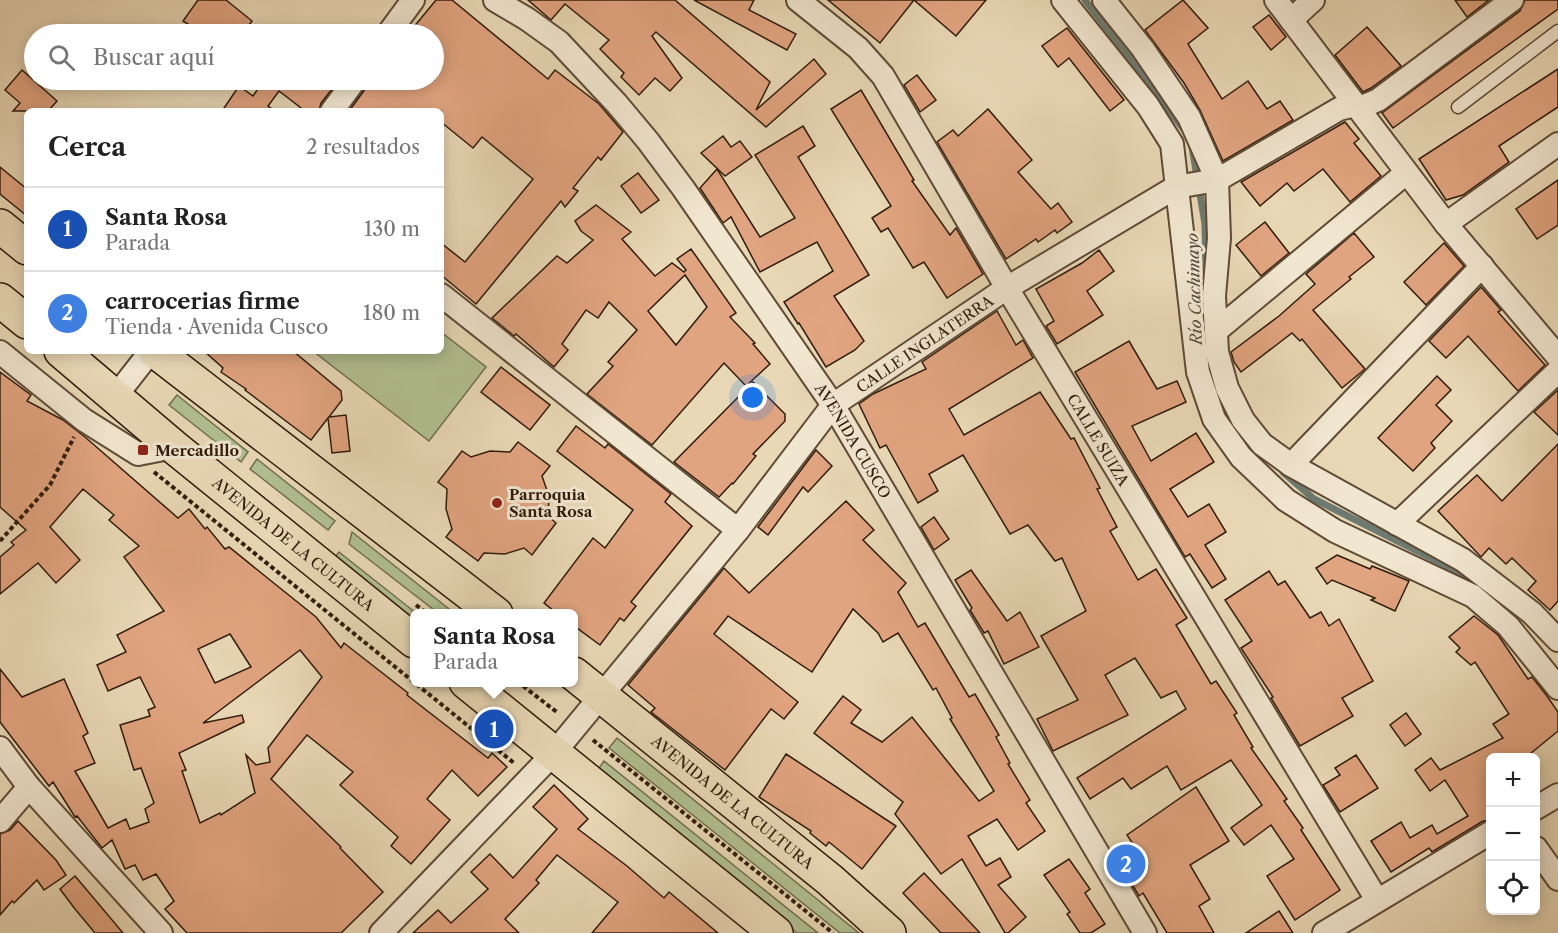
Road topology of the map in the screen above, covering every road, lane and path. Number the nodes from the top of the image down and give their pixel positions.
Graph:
1 (413, 0) edge
2 (495, 0) edge
3 (1062, 0) edge
4 (1104, 0) edge
5 (1276, 0) edge
6 (1313, 0) edge
7 (1512, 0) edge
8 (801, 1) edge
9 (1291, 20) junction
10 (395, 24) edge
11 (1558, 31) edge
12 (348, 90) edge
13 (1355, 105) junction
14 (1458, 107) dead end
15 (334, 108) edge
16 (1558, 144) edge
17 (1407, 173) junction
18 (1211, 181) junction
19 (1178, 187) junction
20 (1446, 224) junction
21 (0, 226) edge
22 (24, 246) edge
23 (1482, 266) junction
24 (1007, 288) junction
25 (444, 297) edge
26 (0, 300) edge
27 (24, 320) edge
28 (1216, 331) junction
29 (0, 352) edge
30 (65, 354) edge
31 (151, 354) edge
32 (157, 354) edge
33 (1558, 357) edge
34 (1558, 371) edge
35 (115, 397) junction
36 (833, 405) junction
37 (84, 420) junction
38 (164, 459) junction
39 (1291, 465) junction
40 (1397, 524) junction
41 (738, 530) junction
42 (0, 541) edge
43 (489, 609) edge
44 (410, 638) edge
45 (1558, 640) edge
46 (410, 673) edge
47 (578, 678) edge
48 (426, 687) edge
49 (472, 687) edge
50 (525, 687) edge
51 (1558, 688) edge
52 (600, 696) junction
53 (576, 727) junction
54 (0, 748) edge
55 (555, 753) junction
56 (519, 768) dead end
57 (29, 787) junction
58 (1558, 795) edge
59 (1538, 807) edge
60 (0, 820) edge
61 (1486, 836) edge
62 (1540, 854) edge
63 (1558, 879) edge
64 (1377, 900) junction
65 (161, 933) edge
66 (381, 933) edge
67 (776, 933) edge
68 (833, 933) edge
69 (889, 933) edge
70 (1145, 933) edge
71 (1324, 933) edge

1 - 10 street
2 - 36 street, AVENIDA CUSCO
3 - 19 street
4 - 18 street
5 - 9 street
6 - 9 street
7 - 13 street
8 - 24 street, CALLE SUIZA
9 - 13 street
11 - 14 lane
12 - 15 street
13 - 17 street
13 - 18 street
16 - 20 street
17 - 20 street
17 - 28 street
18 - 19 street
18 - 28 street
19 - 24 street, CALLE INGLATERRA
19 - 51 street
20 - 23 street
21 - 22 highway
23 - 33 street
23 - 39 street
24 - 36 street, CALLE INGLATERRA
24 - 64 street, CALLE SUIZA
25 - 41 street
26 - 27 highway
28 - 39 street
29 - 37 street
30 - 35 highway, AVENIDA DE LA CULTURA
31 - 35 street
32 - 43 highway
34 - 40 street
35 - 38 highway, AVENIDA DE LA CULTURA
36 - 41 street, CALLE INGLATERRA
36 - 70 street, AVENIDA CUSCO
37 - 38 street
37 - 42 path
38 - 44 highway, AVENIDA DE LA CULTURA
38 - 46 path
39 - 40 street
40 - 45 street
41 - 52 street, CALLE INGLATERRA
47 - 52 highway, AVENIDA DE LA CULTURA
48 - 56 path
49 - 55 highway
50 - 53 path
52 - 53 street, CALLE INGLATERRA
52 - 69 highway, AVENIDA DE LA CULTURA
53 - 55 street, CALLE INGLATERRA
53 - 68 path
54 - 57 street
55 - 66 street, CALLE INGLATERRA
55 - 67 highway
57 - 60 street
57 - 65 street
58 - 59 street
61 - 64 street
62 - 63 street
64 - 71 street

